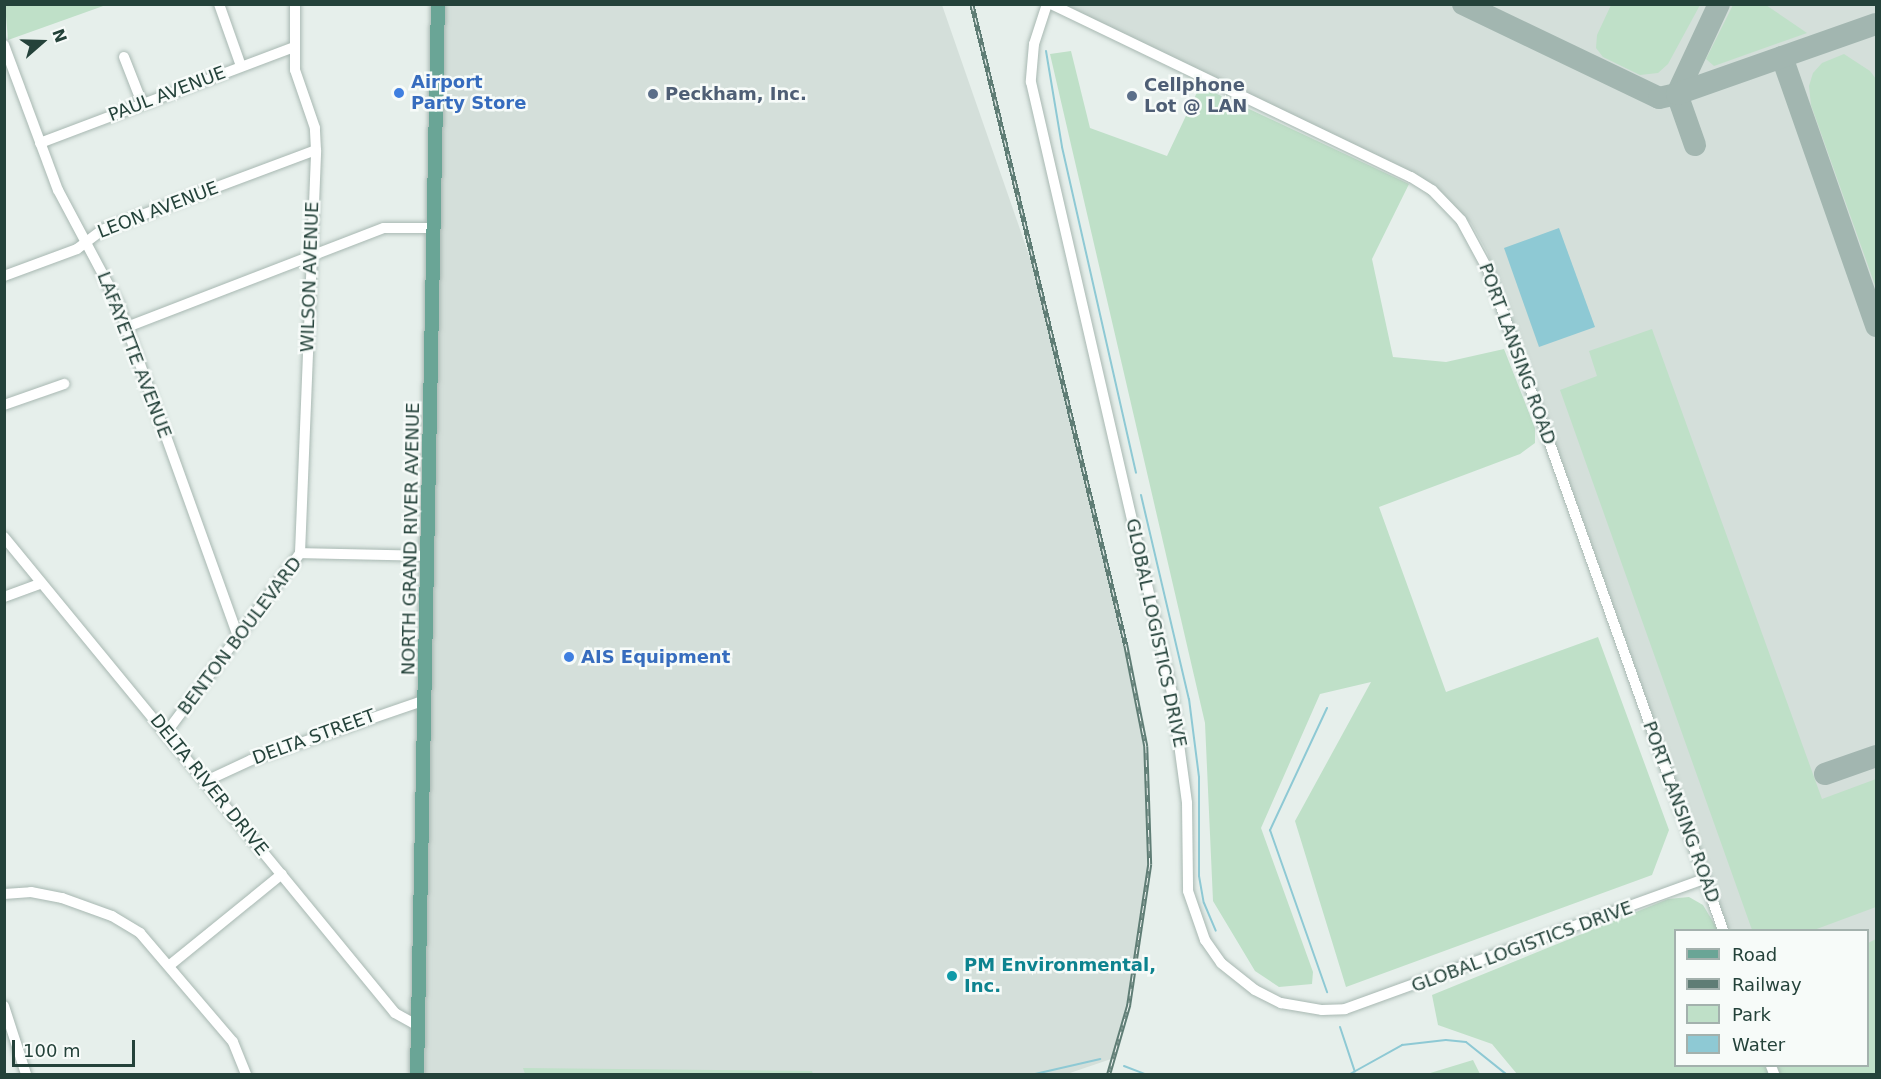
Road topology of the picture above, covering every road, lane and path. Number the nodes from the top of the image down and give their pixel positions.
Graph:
1 (219, 4) edge
2 (295, 4) edge
3 (438, 4) edge
4 (1049, 4) edge
5 (4, 45) edge
6 (294, 47) junction
7 (124, 57) dead end
8 (241, 66) junction
9 (142, 103) junction
10 (40, 143) junction
11 (316, 150) junction
12 (435, 228) junction
13 (86, 240) junction
14 (309, 257) junction
15 (4, 276) edge
16 (127, 327) junction
17 (64, 384) dead end
18 (4, 405) edge
19 (4, 537) edge
20 (300, 553) junction
21 (428, 556) junction
22 (42, 583) junction
23 (4, 597) edge
24 (238, 637) junction
25 (425, 700) junction
26 (166, 733) junction
27 (206, 781) junction
28 (282, 874) junction
29 (1705, 879) junction
30 (4, 894) edge
31 (1723, 929) edge
32 (170, 965) junction
33 (4, 1006) edge
34 (418, 1026) junction
35 (26, 1074) edge
36 (246, 1074) edge
37 (417, 1074) edge

1 - 8 street
2 - 6 street, WILSON AVENUE
3 - 12 main road, NORTH GRAND RIVER AVENUE
4 - 29 street, PORT LANSING ROAD
4 - 29 street, GLOBAL LOGISTICS DRIVE
5 - 10 street, LAFAYETTE AVENUE
6 - 8 street, PAUL AVENUE
6 - 11 street, WILSON AVENUE
7 - 9 street
8 - 9 street, PAUL AVENUE
9 - 10 street, PAUL AVENUE
10 - 13 street, LAFAYETTE AVENUE
11 - 13 street, LEON AVENUE
11 - 14 street, WILSON AVENUE
12 - 14 street
12 - 21 main road, NORTH GRAND RIVER AVENUE
13 - 15 street, LEON AVENUE
13 - 16 street, LAFAYETTE AVENUE
14 - 16 street
14 - 20 street, WILSON AVENUE
16 - 24 street, LAFAYETTE AVENUE
17 - 18 street
19 - 22 street, DELTA RIVER DRIVE
20 - 21 street, BENTON BOULEVARD
20 - 24 street, BENTON BOULEVARD
21 - 25 main road, NORTH GRAND RIVER AVENUE
22 - 23 street
22 - 26 street, DELTA RIVER DRIVE
24 - 26 street, BENTON BOULEVARD
25 - 27 street, DELTA STREET
25 - 34 main road, NORTH GRAND RIVER AVENUE
26 - 27 street, DELTA RIVER DRIVE
27 - 28 street, DELTA RIVER DRIVE
28 - 32 street
28 - 34 street, DELTA RIVER DRIVE
29 - 31 street, PORT LANSING ROAD
30 - 32 street
32 - 36 street
33 - 35 street
34 - 37 main road, NORTH GRAND RIVER AVENUE

